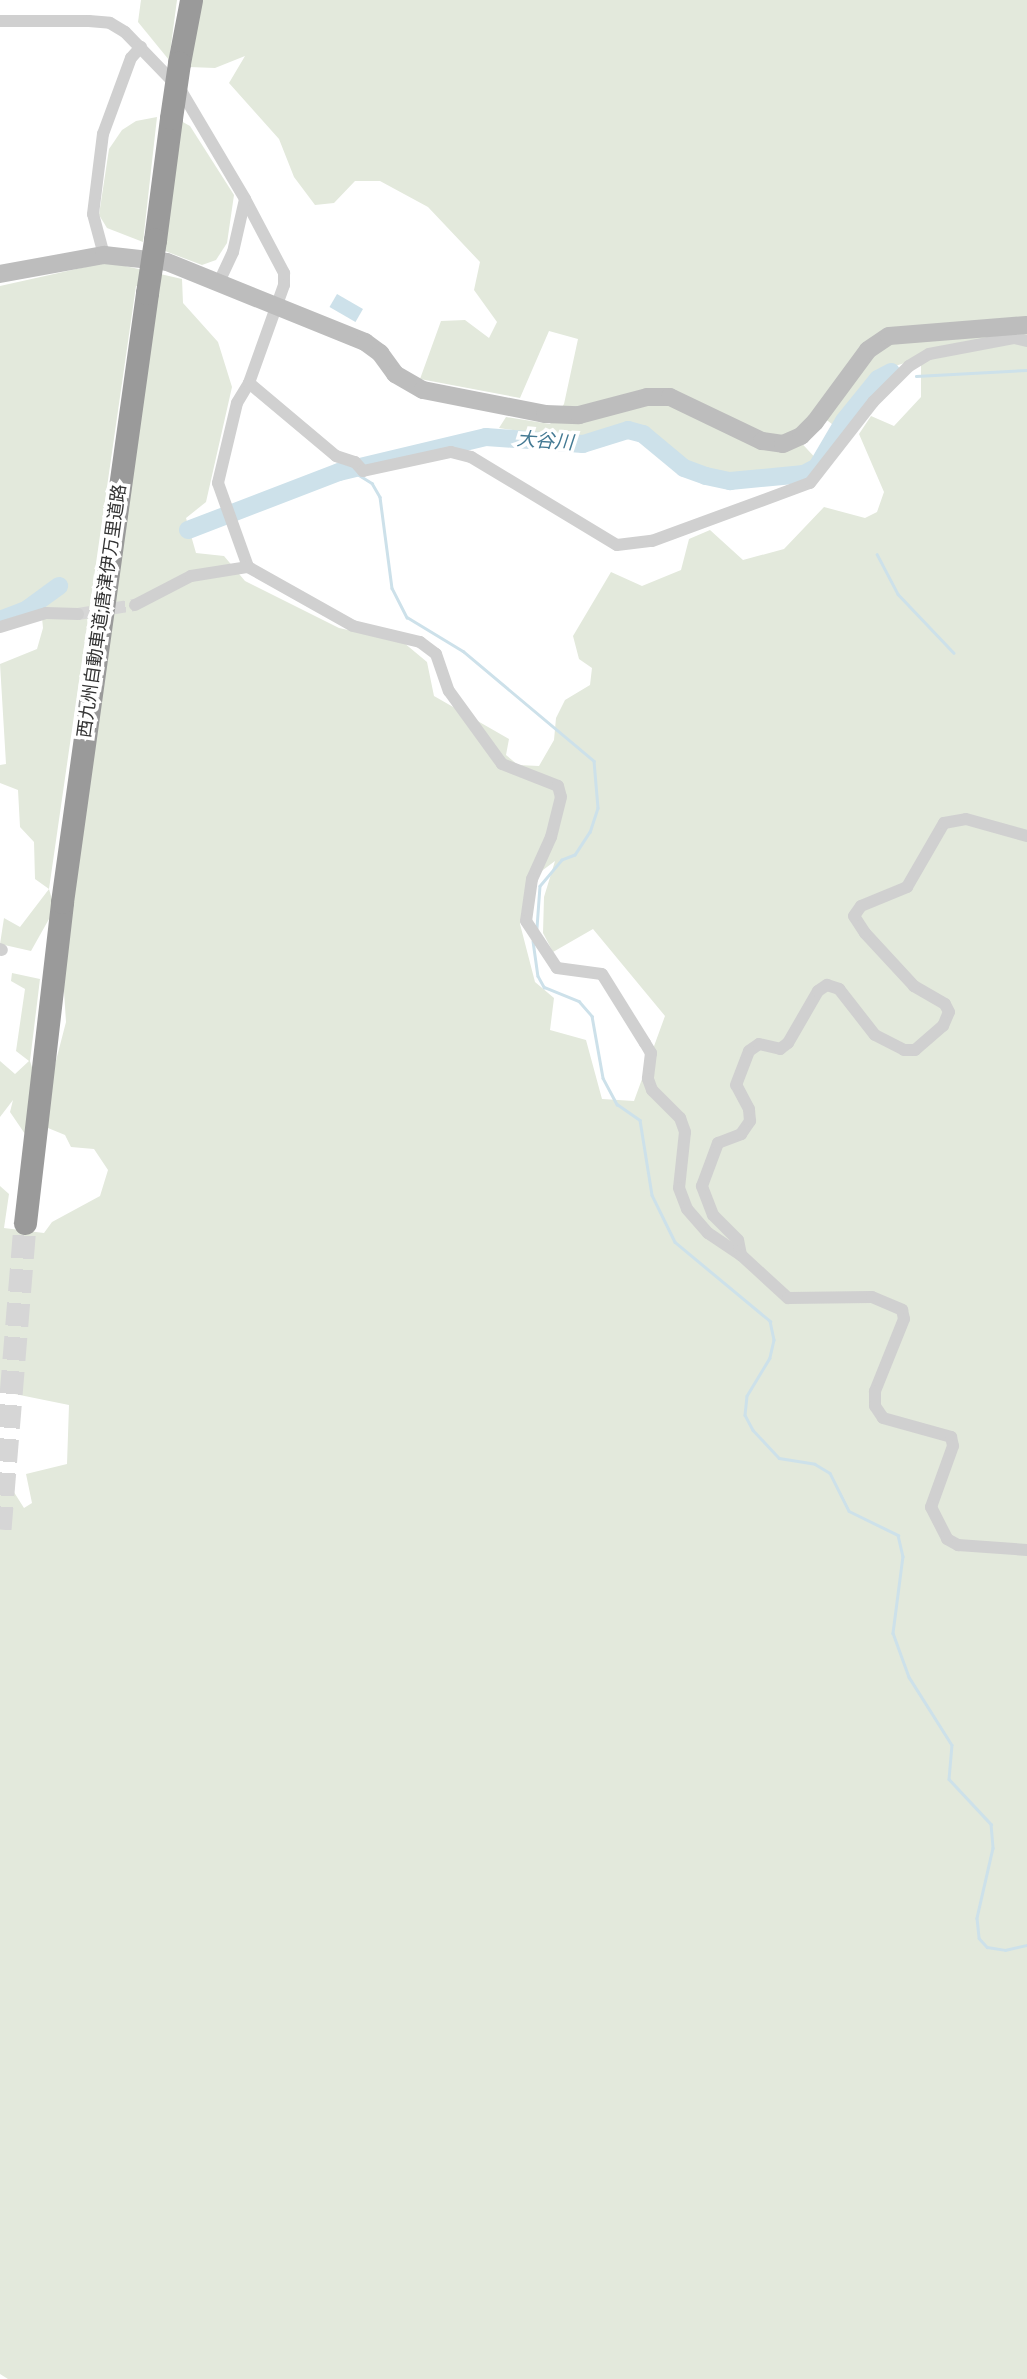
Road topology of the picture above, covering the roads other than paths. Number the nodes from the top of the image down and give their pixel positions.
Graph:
1 (191, 0) edge
2 (0, 21) edge
3 (141, 47) junction
4 (245, 199) junction
5 (104, 255) junction
6 (0, 274) edge
7 (219, 282) junction
8 (276, 305) junction
9 (1027, 325) edge
10 (1027, 341) edge
11 (248, 383) junction
12 (248, 567) junction
13 (135, 605) tunnel mouth
14 (78, 614) tunnel mouth
15 (0, 627) edge
16 (1027, 836) edge
17 (25, 1223) tunnel mouth
18 (741, 1255) junction
19 (1027, 1550) edge

1 - 17 highway, 西九州自動車道;唐津伊万里道路, bridge
2 - 3 street
3 - 4 street
3 - 5 street
4 - 7 street
4 - 8 street
5 - 6 street
5 - 7 street
7 - 8 street
8 - 9 street
8 - 11 street
10 - 11 street
11 - 12 street
12 - 13 street
12 - 18 street
14 - 15 street
16 - 18 street
18 - 19 street

